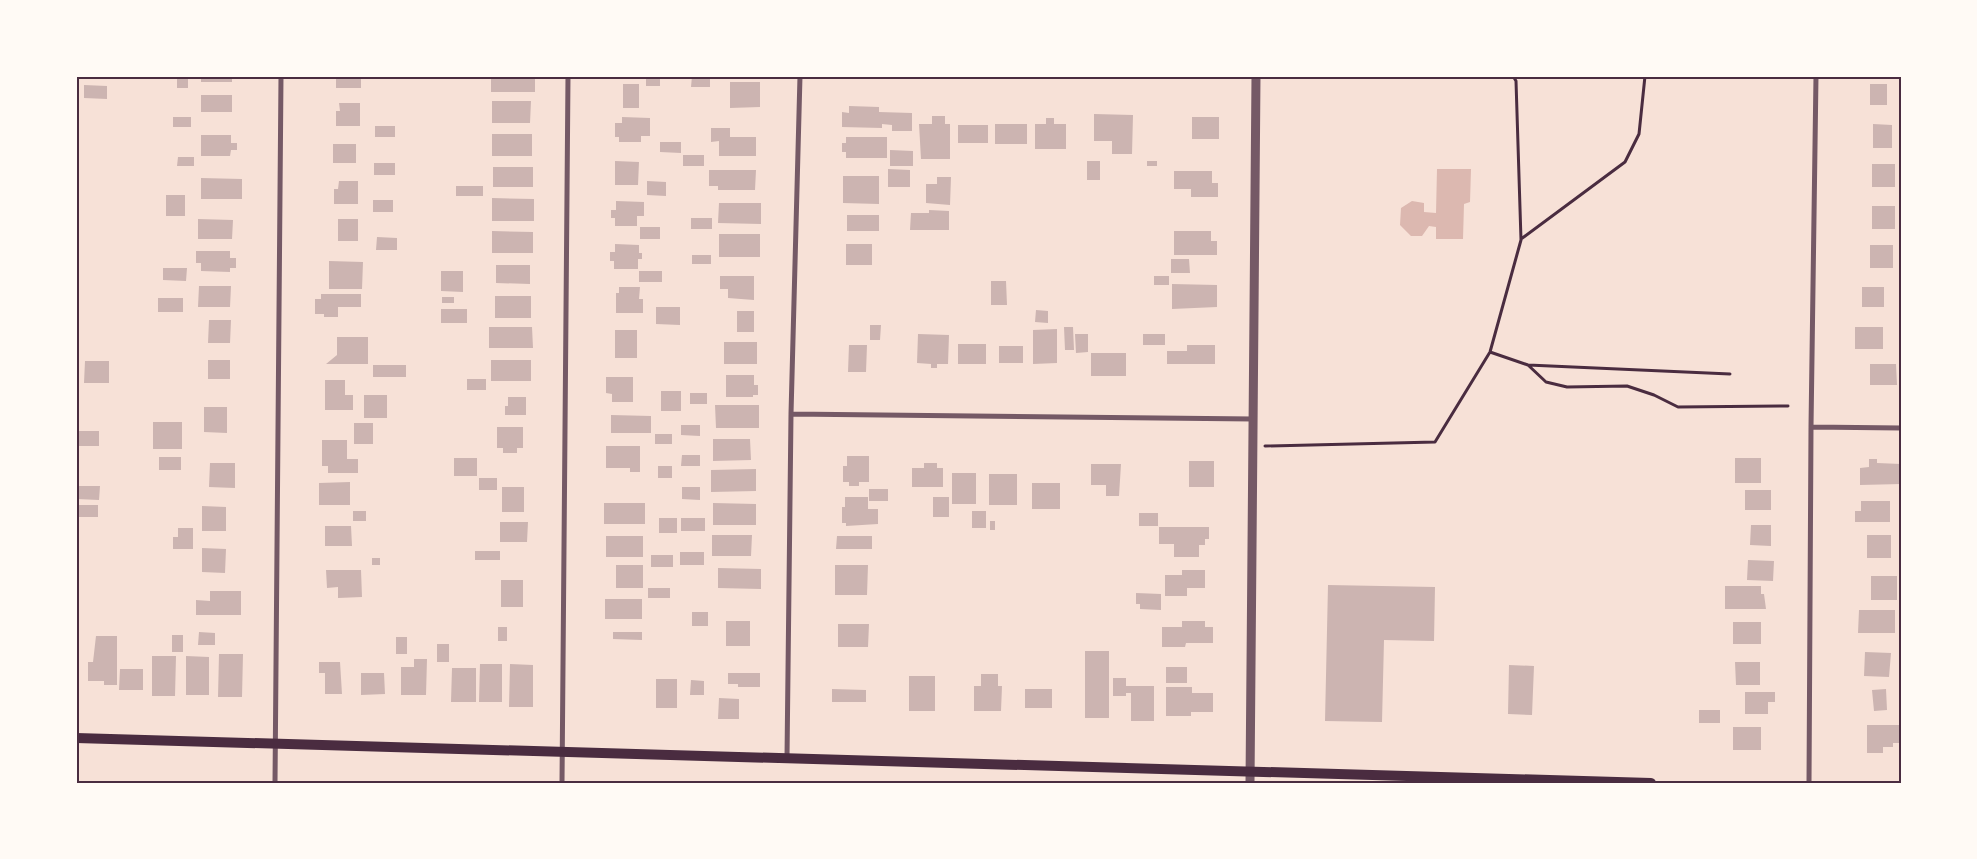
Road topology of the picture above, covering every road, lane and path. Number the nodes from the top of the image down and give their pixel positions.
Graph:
1 (281, 76) edge
2 (568, 76) edge
3 (800, 76) edge
4 (1256, 76) edge
5 (1513, 76) edge
6 (1645, 76) edge
7 (1816, 76) edge
8 (1521, 240) junction
9 (1490, 352) junction
10 (1528, 365) junction
11 (1730, 374) dead end
12 (1788, 406) dead end
13 (792, 414) junction
14 (1254, 419) junction
15 (1811, 427) junction
16 (1901, 428) edge
17 (1254, 447) junction
18 (76, 738) edge
19 (275, 743) junction
20 (563, 750) junction
21 (787, 757) junction
22 (1250, 770) junction
23 (1605, 782) edge
24 (275, 783) edge
25 (562, 783) edge
26 (1250, 783) edge
27 (1651, 783) edge
28 (1809, 783) edge

1 - 19 street
2 - 20 street
3 - 13 street
4 - 14 street
5 - 8 path
6 - 8 path
7 - 15 street
8 - 9 path
9 - 10 path
9 - 17 path
10 - 11 path
10 - 12 path
13 - 14 street
13 - 21 street
14 - 17 street
15 - 16 street
15 - 28 street
17 - 22 street
18 - 19 main road
19 - 20 main road
19 - 24 street
20 - 21 main road
20 - 25 street
21 - 22 main road
22 - 23 main road
22 - 26 street
23 - 27 main road

